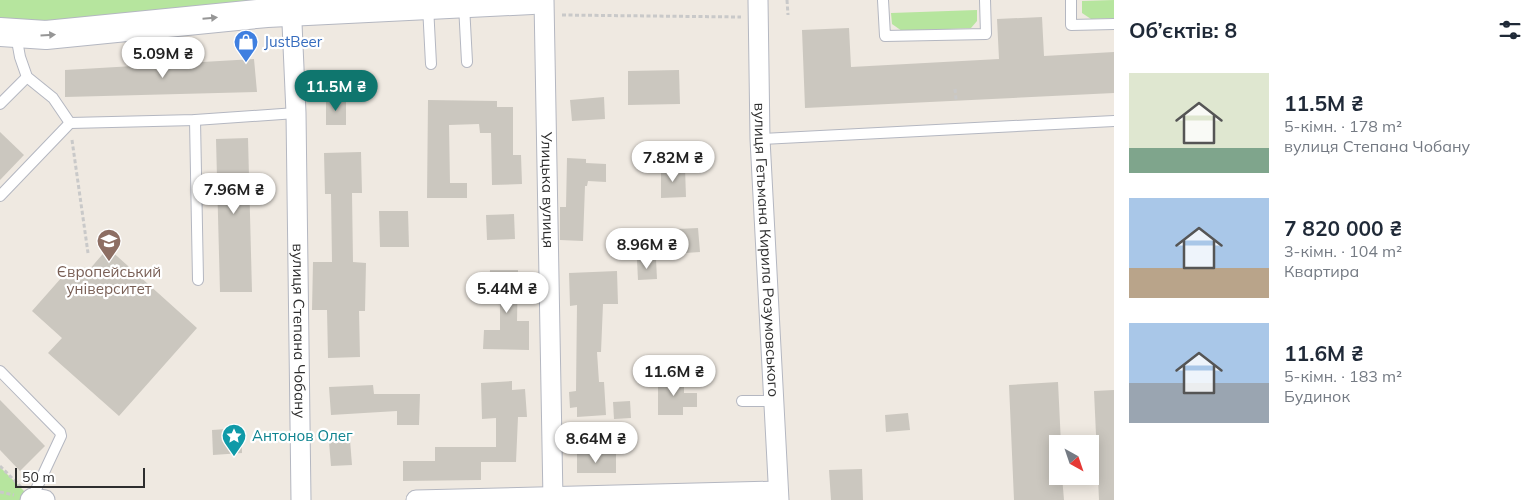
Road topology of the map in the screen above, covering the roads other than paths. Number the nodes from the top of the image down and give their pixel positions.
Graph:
1 (532, 0) edge
2 (544, 0) edge
3 (758, 0) edge
4 (883, 0) edge
5 (985, 0) edge
6 (1070, 0) edge
7 (464, 4) junction
8 (291, 6) edge
9 (428, 6) junction
10 (1114, 24) edge
11 (8, 33) edge
12 (467, 62) dead end
13 (431, 64) dead end
14 (27, 77) junction
15 (0, 104) edge
16 (296, 113) junction
17 (195, 120) junction
18 (1114, 121) edge
19 (70, 123) junction
20 (760, 139) junction
21 (0, 196) edge
22 (198, 280) dead end
23 (0, 371) edge
24 (742, 401) dead end
25 (773, 401) junction
26 (779, 496) edge
27 (553, 498) edge
28 (35, 499) edge
29 (301, 500) edge
30 (416, 500) edge

1 - 7 main road
2 - 27 street, Улицька вулиця
3 - 20 street, вулиця Гетьмана Кирила Розумовського
4 - 5 lane
6 - 10 lane
7 - 9 main road
7 - 12 lane
8 - 9 main road
11 -> 8 main road
8 - 16 street, вулиця Степана Чобану
9 - 13 lane
11 - 14 lane
14 - 15 lane
14 - 19 lane
16 - 17 lane
16 - 29 street, вулиця Степана Чобану
17 - 19 lane
17 - 22 lane
18 - 20 lane
19 - 21 lane
20 - 25 street, вулиця Гетьмана Кирила Розумовського
23 - 28 lane
24 - 25 lane
25 - 26 street, вулиця Гетьмана Кирила Розумовського
26 - 27 street
27 - 30 street

